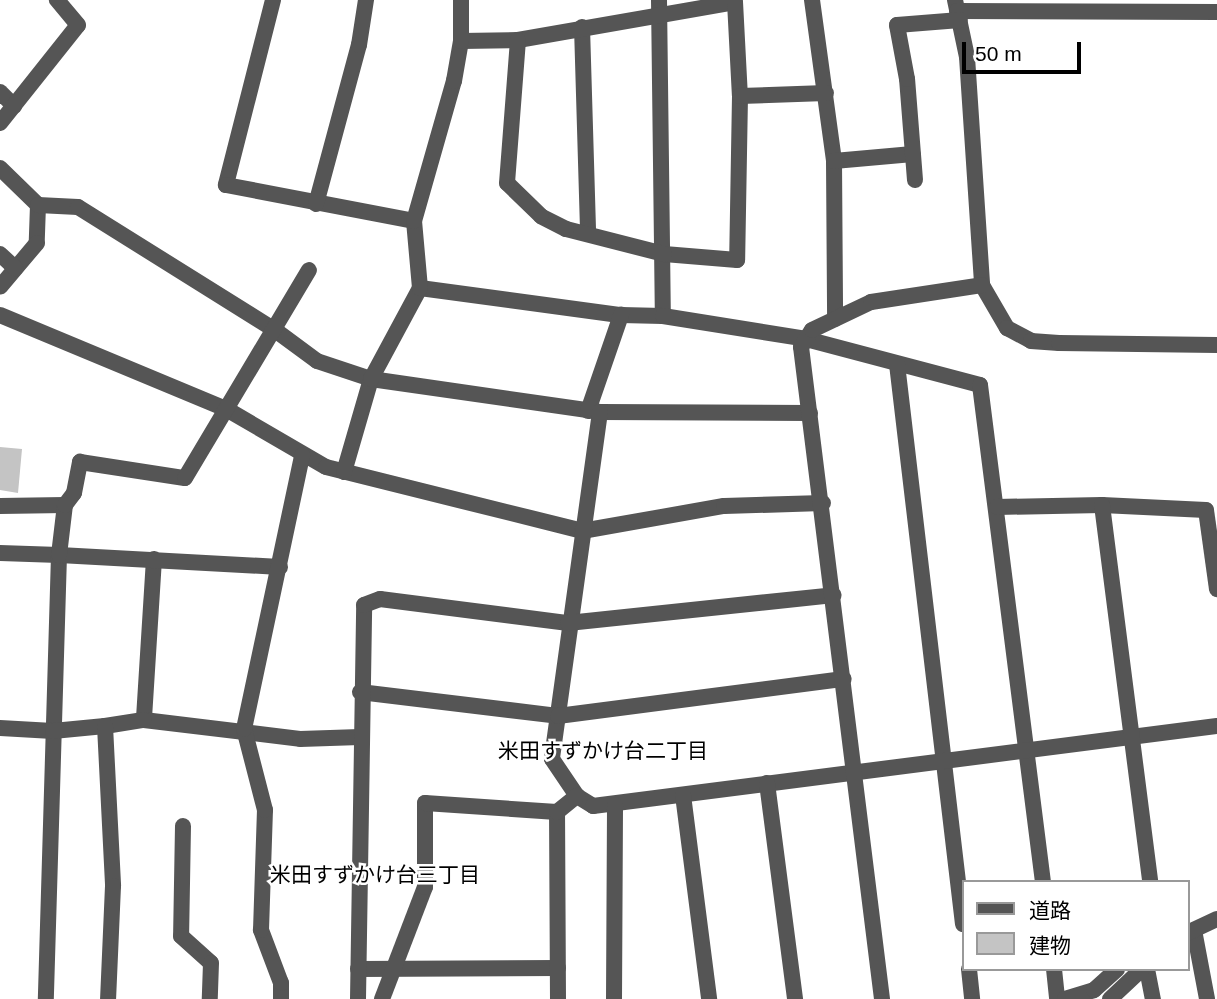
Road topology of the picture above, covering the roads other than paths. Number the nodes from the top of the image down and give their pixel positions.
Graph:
1 (57, 0) edge
2 (273, 0) edge
3 (366, 0) edge
4 (461, 0) edge
5 (812, 0) edge
6 (995, 5) edge
7 (1080, 5) edge
8 (659, 6) edge
9 (1169, 6) edge
10 (957, 10) edge
11 (1217, 12) edge
12 (582, 27) junction
13 (518, 40) junction
14 (461, 41) junction
15 (0, 92) edge
16 (826, 93) junction
17 (740, 96) junction
18 (14, 106) junction
19 (0, 123) edge
20 (913, 154) junction
21 (834, 160) junction
22 (0, 168) edge
23 (915, 180) dead end
24 (316, 204) junction
25 (38, 205) junction
26 (414, 220) junction
27 (587, 234) junction
28 (0, 254) edge
29 (664, 254) junction
30 (15, 268) junction
31 (309, 270) dead end
32 (982, 285) junction
33 (0, 287) edge
34 (420, 288) junction
35 (0, 314) edge
36 (621, 315) junction
37 (663, 316) junction
38 (835, 319) junction
39 (275, 330) junction
40 (806, 339) junction
41 (1217, 345) edge
42 (897, 364) junction
43 (371, 379) junction
44 (228, 410) junction
45 (594, 412) junction
46 (810, 413) junction
47 (302, 455) junction
48 (344, 472) junction
49 (822, 503) junction
50 (65, 505) junction
51 (1102, 505) junction
52 (0, 506) edge
53 (997, 507) junction
54 (582, 531) junction
55 (0, 553) edge
56 (59, 555) junction
57 (154, 559) junction
58 (280, 567) junction
59 (1217, 589) edge
60 (834, 595) junction
61 (568, 623) junction
62 (844, 679) junction
63 (360, 692) junction
64 (558, 716) junction
65 (144, 720) junction
66 (105, 726) junction
67 (1217, 726) edge
68 (0, 728) edge
69 (244, 729) junction
70 (52, 731) junction
71 (1132, 736) junction
72 (360, 737) junction
73 (1027, 750) junction
74 (943, 761) junction
75 (855, 770) junction
76 (768, 783) junction
77 (683, 795) junction
78 (577, 796) junction
79 (615, 805) junction
80 (557, 812) junction
81 (183, 826) dead end
82 (1043, 880) edge
83 (1150, 880) edge
84 (962, 916) edge
85 (1217, 919) edge
86 (1191, 931) edge
87 (558, 968) junction
88 (358, 969) junction
89 (394, 970) junction
90 (969, 971) edge
91 (1054, 971) edge
92 (1115, 971) edge
93 (1142, 971) edge
94 (1145, 971) edge
95 (46, 999) edge
96 (108, 999) edge
97 (210, 999) edge
98 (281, 999) edge
99 (358, 999) edge
100 (382, 999) edge
101 (558, 999) edge
102 (614, 999) edge
103 (709, 999) edge
104 (795, 999) edge
105 (882, 999) edge
106 (972, 999) edge
107 (1058, 999) edge
108 (1065, 999) edge
109 (1110, 999) edge
110 (1153, 999) edge
111 (1207, 999) edge

1 - 18 street
2 - 24 street
3 - 24 street
4 - 14 street
5 - 16 street
6 - 7 street
6 - 10 street
7 - 9 street
8 - 12 street
8 - 17 street
8 - 29 street
9 - 11 street
10 - 20 street
10 - 32 street
12 - 13 street
12 - 27 street
13 - 14 street
13 - 27 street
14 - 26 street
15 - 18 street
16 - 17 street
16 - 21 street
17 - 29 street
18 - 19 street
20 - 21 street
20 - 23 street
21 - 38 street
22 - 25 street
24 - 26 street
25 - 30 street
25 - 39 street
26 - 34 street
27 - 29 street
28 - 30 street
29 - 37 street
30 - 33 street
31 - 39 street
32 - 38 street
32 - 41 street
34 - 36 street
34 - 43 street
35 - 44 street
36 - 37 street
36 - 45 street
37 - 40 street
38 - 40 street
39 - 43 street
39 - 44 street
40 - 42 street
40 - 46 street
42 - 53 street
42 - 74 street
43 - 45 street
43 - 48 street
44 - 47 street
44 - 50 street
45 - 46 street
45 - 54 street
46 - 49 street
47 - 48 street
47 - 58 street
48 - 54 street
49 - 54 street
49 - 60 street
50 - 52 street
50 - 56 street
51 - 53 street
51 - 59 street
51 - 71 street
53 - 73 street
54 - 61 street
55 - 56 street
56 - 57 street
56 - 70 street
57 - 58 street
57 - 65 street
58 - 69 street
60 - 61 street
60 - 62 street
61 - 63 street
61 - 64 street
62 - 64 street
62 - 75 street
63 - 64 street
63 - 72 street
64 - 78 street
65 - 66 street
65 - 69 street
66 - 70 street
66 - 96 street
67 - 71 street
68 - 70 street
69 - 72 street
69 - 98 street
70 - 95 street
71 - 73 street
71 - 83 street
72 - 88 street
73 - 74 street
73 - 82 street
74 - 75 street
74 - 84 street
75 - 76 street
75 - 105 street
76 - 77 street
76 - 104 street
77 - 79 street
77 - 103 street
78 - 79 street
78 - 80 street
79 - 102 street
80 - 87 street
80 - 89 street
81 - 97 street
85 - 86 street
86 - 111 street
87 - 89 street
87 - 101 street
88 - 89 street
88 - 99 street
89 - 100 street
90 - 106 street
91 - 107 street
92 - 108 street
93 - 109 street
94 - 110 street

